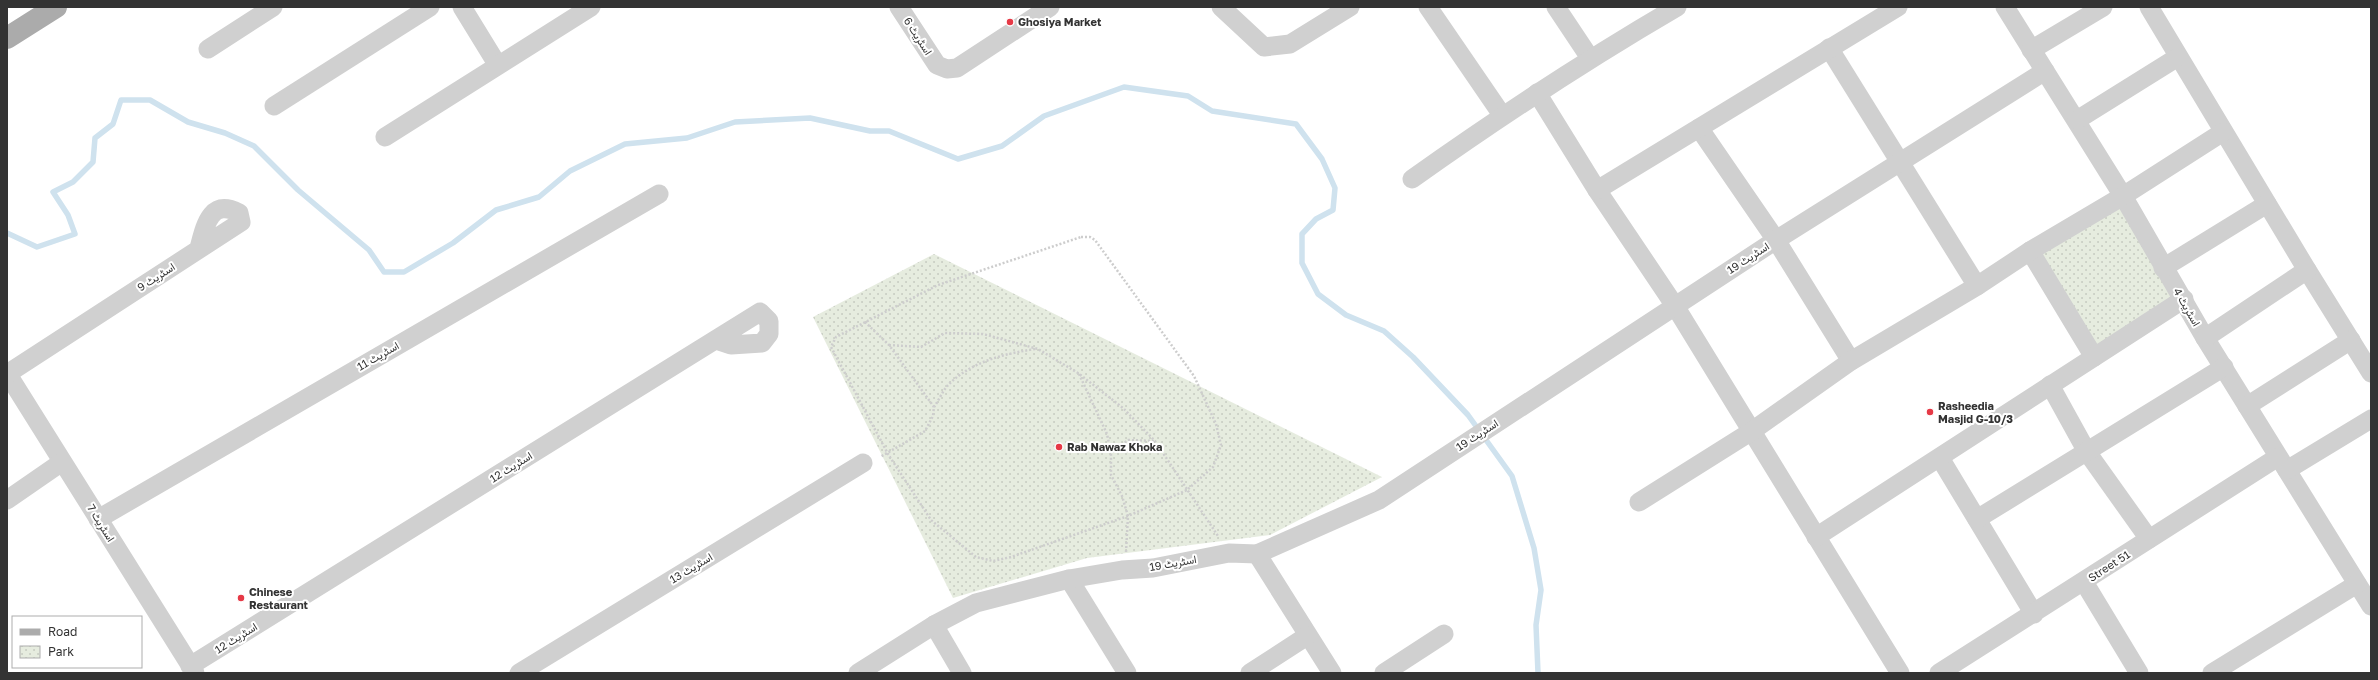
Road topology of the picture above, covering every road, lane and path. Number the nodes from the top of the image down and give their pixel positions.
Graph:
1 (56, 7) edge
2 (272, 7) edge
3 (430, 7) edge
4 (462, 7) edge
5 (591, 7) edge
6 (899, 7) edge
7 (1050, 7) edge
8 (1221, 7) edge
9 (1350, 7) edge
10 (1428, 7) edge
11 (1556, 7) edge
12 (1677, 7) edge
13 (1898, 7) edge
14 (2005, 7) edge
15 (2103, 7) edge
16 (2149, 7) edge
17 (7, 38) edge
18 (1830, 48) junction
19 (208, 49) dead end
20 (2031, 50) junction
21 (2178, 57) junction
22 (1590, 58) junction
23 (497, 64) junction
24 (2045, 71) junction
25 (1537, 93) junction
26 (274, 106) dead end
27 (1502, 115) junction
28 (2077, 120) junction
29 (1699, 128) junction
30 (2223, 132) junction
31 (385, 137) dead end
32 (1899, 163) junction
33 (1412, 179) dead end
34 (1597, 190) junction
35 (658, 194) dead end
36 (2123, 196) junction
37 (2267, 204) junction
38 (1776, 240) junction
39 (200, 248) dead end
40 (2030, 251) junction
41 (2163, 268) junction
42 (2306, 270) junction
43 (1977, 286) junction
44 (2184, 300) junction
45 (1675, 306) junction
46 (865, 322) junction
47 (2205, 338) junction
48 (716, 340) dead end
49 (2351, 340) junction
50 (890, 345) junction
51 (1038, 349) junction
52 (2094, 357) junction
53 (1851, 361) junction
54 (2224, 368) junction
55 (1078, 373) junction
56 (2371, 373) edge
57 (7, 374) edge
58 (2050, 385) junction
59 (2247, 406) junction
60 (934, 407) junction
61 (2371, 419) edge
62 (1752, 431) junction
63 (1155, 441) junction
64 (2087, 452) junction
65 (1111, 453) junction
66 (888, 454) junction
67 (1940, 458) junction
68 (62, 462) junction
69 (863, 462) joint
70 (2282, 463) junction
71 (1186, 490) junction
72 (7, 500) edge
73 (1639, 502) dead end
74 (1128, 516) junction
75 (98, 519) junction
76 (1977, 519) junction
77 (1816, 537) junction
78 (2149, 539) junction
79 (1230, 553) junction
80 (1257, 554) junction
81 (1122, 570) junction
82 (1069, 579) junction
83 (2084, 582) junction
84 (2357, 584) junction
85 (2371, 606) edge
86 (2034, 614) junction
87 (934, 625) junction
88 (1444, 634) dead end
89 (1307, 636) junction
90 (192, 670) edge
91 (2219, 671) edge
92 (519, 673) edge
93 (858, 673) edge
94 (962, 673) edge
95 (1127, 673) edge
96 (1250, 673) edge
97 (1332, 673) edge
98 (1384, 673) edge
99 (1900, 673) edge
100 (1939, 673) edge
101 (2140, 673) edge

1 - 17 main road
2 - 19 street
3 - 26 street
4 - 23 street
5 - 23 street
6 - 7 street, اسٹریٹ 6
8 - 9 street
10 - 27 street
11 - 22 street
12 - 22 street
13 - 18 street
14 - 20 street, اسٹریٹ 4
15 - 20 street
16 - 21 street
18 - 29 street
18 - 32 street
20 - 24 street, اسٹریٹ 4
21 - 28 street
21 - 30 street
22 - 25 street
23 - 31 street
24 - 28 street, اسٹریٹ 4
24 - 32 street, اسٹریٹ 19
25 - 27 street
25 - 34 street
27 - 33 street
28 - 36 street, اسٹریٹ 4
29 - 34 street
29 - 38 street
30 - 36 street
30 - 37 street
32 - 38 street, اسٹریٹ 19
32 - 43 street
34 - 45 street
35 - 75 street, اسٹریٹ 11
36 - 40 street
36 - 41 street, اسٹریٹ 4
37 - 41 street
37 - 42 street
38 - 45 street, اسٹریٹ 19
38 - 53 street
39 - 57 street, اسٹریٹ 9
40 - 43 street
40 - 52 street
41 - 44 street, اسٹریٹ 4
42 - 47 street
42 - 49 street
43 - 53 street
44 - 47 street, اسٹریٹ 4
44 - 52 street
45 - 62 street
45 - 80 street, اسٹریٹ 19
46 - 50 path
46 - 66 path
46 - 71 path
47 - 54 street, اسٹریٹ 4
48 - 90 street, اسٹریٹ 12
49 - 56 street
49 - 59 street
50 - 51 path
50 - 60 path
51 - 55 path
51 - 60 path
52 - 58 street
53 - 62 street
54 - 59 street, اسٹریٹ 4
54 - 64 street
55 - 63 path
55 - 65 path
57 - 68 street, اسٹریٹ 7
58 - 64 street
58 - 67 street
59 - 70 street, اسٹریٹ 4
60 - 66 path
61 - 70 street, Street 51
62 - 73 street
62 - 77 street
63 - 65 path
63 - 71 path
64 - 76 street
64 - 78 street
65 - 74 path
66 - 69 path
66 - 74 path
67 - 76 street
67 - 77 street
68 - 72 street
68 - 75 street, اسٹریٹ 7
69 - 92 street, اسٹریٹ 13
70 - 78 street, Street 51
70 - 84 street, اسٹریٹ 4
71 - 74 path
71 - 79 path
74 - 81 path
75 - 90 street, اسٹریٹ 7
76 - 86 street
77 - 99 street
78 - 83 street, Street 51
79 - 80 street, اسٹریٹ 19
79 - 81 street, اسٹریٹ 19
80 - 89 street
81 - 82 street, اسٹریٹ 19
82 - 87 street, اسٹریٹ 19
82 - 95 street
83 - 86 street, Street 51
83 - 101 street
84 - 85 street, اسٹریٹ 4
84 - 91 street
86 - 100 street, Street 51
87 - 93 street, اسٹریٹ 19
87 - 94 street
88 - 98 street
89 - 96 street
89 - 97 street

